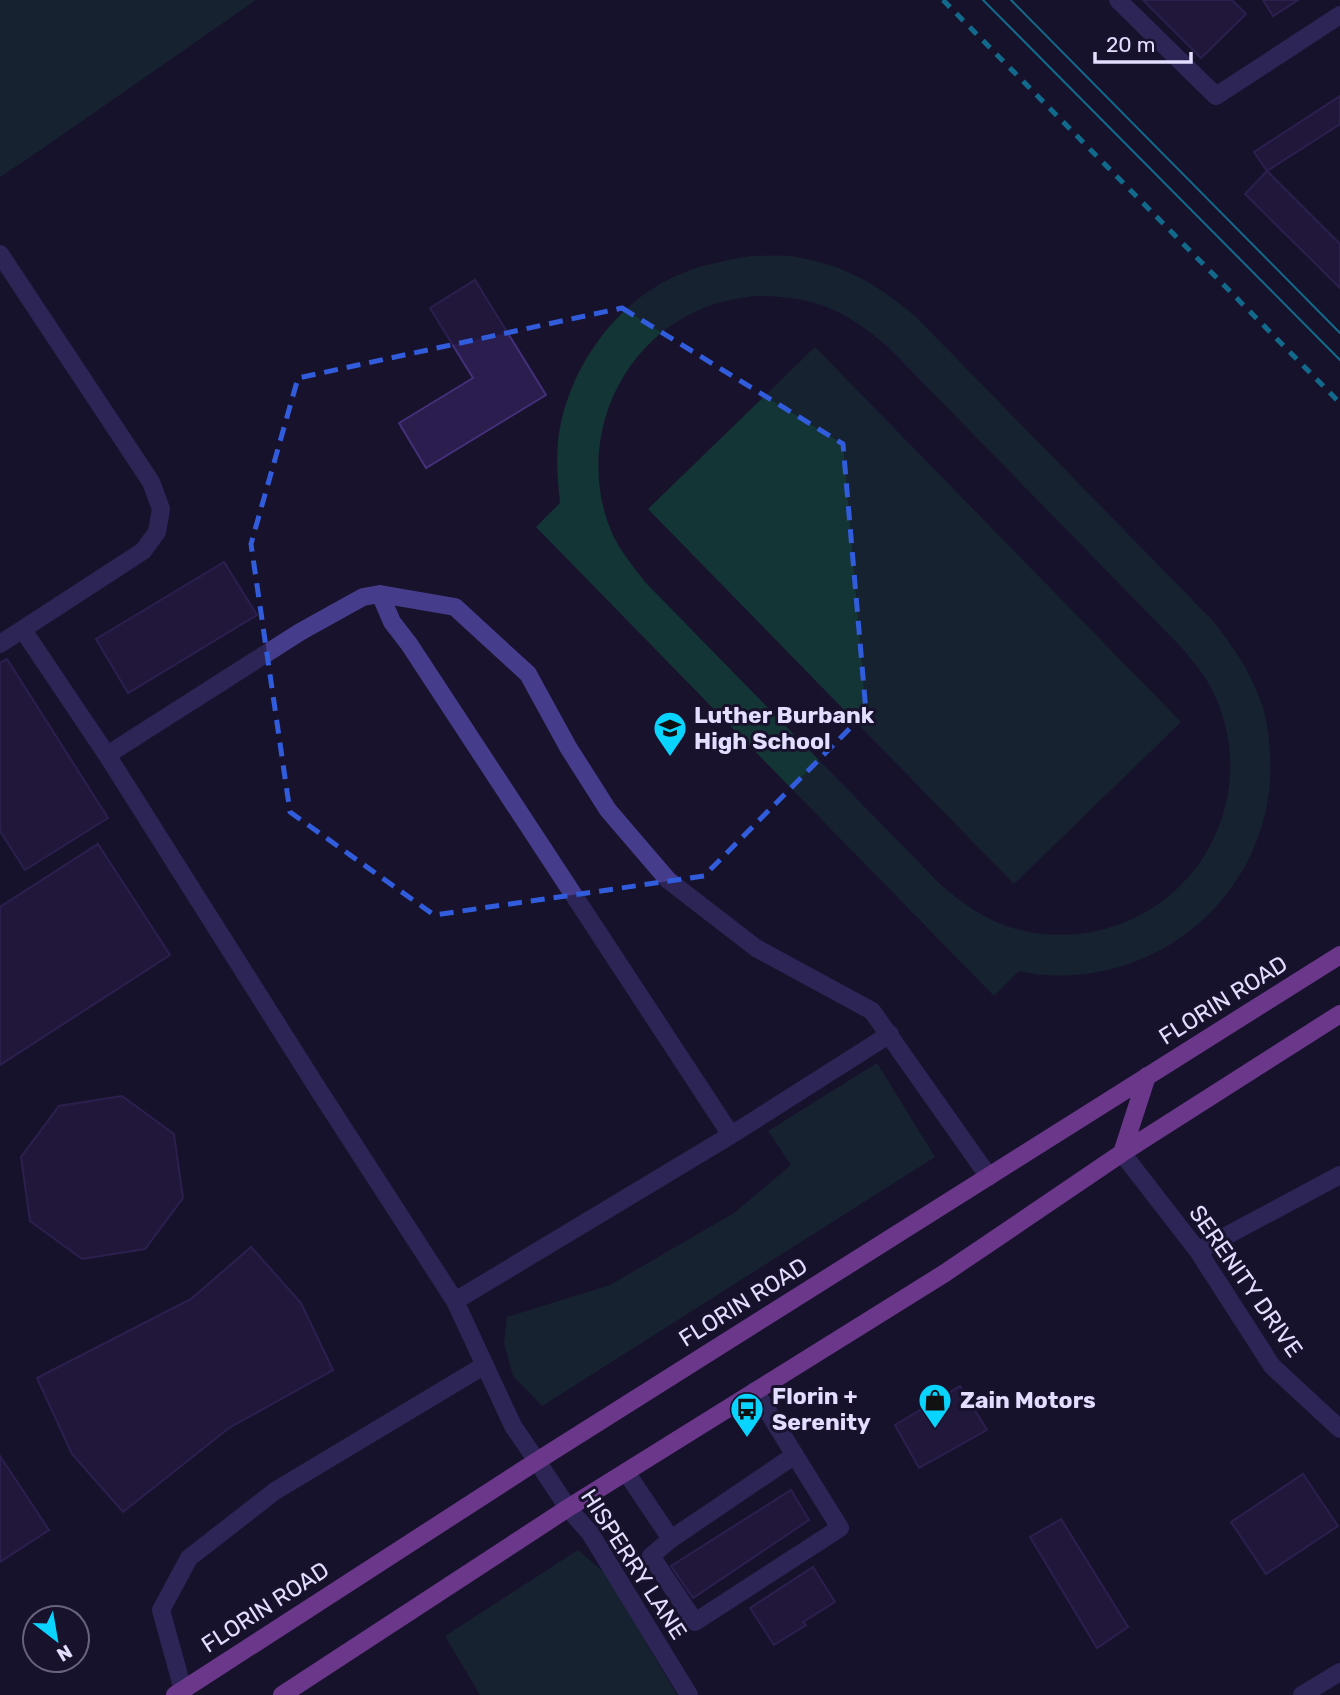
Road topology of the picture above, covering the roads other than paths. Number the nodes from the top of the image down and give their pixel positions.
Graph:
1 (1118, 0) edge
2 (1340, 15) edge
3 (0, 254) edge
4 (380, 594) junction
5 (23, 630) junction
6 (0, 644) edge
7 (107, 755) junction
8 (1340, 955) edge
9 (1340, 1014) edge
10 (890, 1034) junction
11 (1147, 1076) junction
12 (731, 1135) junction
13 (1122, 1153) junction
14 (1340, 1175) edge
15 (989, 1177) junction
16 (1198, 1251) junction
17 (455, 1301) junction
18 (485, 1365) junction
19 (755, 1391) junction
20 (1340, 1429) edge
21 (795, 1455) junction
22 (537, 1461) junction
23 (626, 1472) junction
24 (568, 1508) junction
25 (671, 1539) junction
26 (1340, 1672) edge
27 (179, 1692) edge
28 (282, 1695) edge
29 (690, 1695) edge
30 (1302, 1695) edge

1 - 2 street
3 - 5 street
4 - 7 street
4 - 10 street
4 - 12 street
5 - 6 street
5 - 7 street, HISPERRY LANE
7 - 17 street, HISPERRY LANE
8 - 11 main road, FLORIN ROAD
9 - 13 main road
10 - 12 street
10 - 15 street
11 - 13 main road
11 - 15 main road, FLORIN ROAD
12 - 17 street
13 - 16 street, SERENITY DRIVE
13 - 19 main road
14 - 16 street
15 - 22 main road, FLORIN ROAD
16 - 20 street, SERENITY DRIVE
17 - 18 street, HISPERRY LANE
18 - 22 street, HISPERRY LANE
18 - 27 street
19 - 21 street
19 - 23 main road
21 - 25 street
21 - 25 street
22 - 24 street, HISPERRY LANE
22 - 27 main road, FLORIN ROAD
23 - 24 main road
23 - 25 street
24 - 28 main road
24 - 29 street, HISPERRY LANE
26 - 30 street

